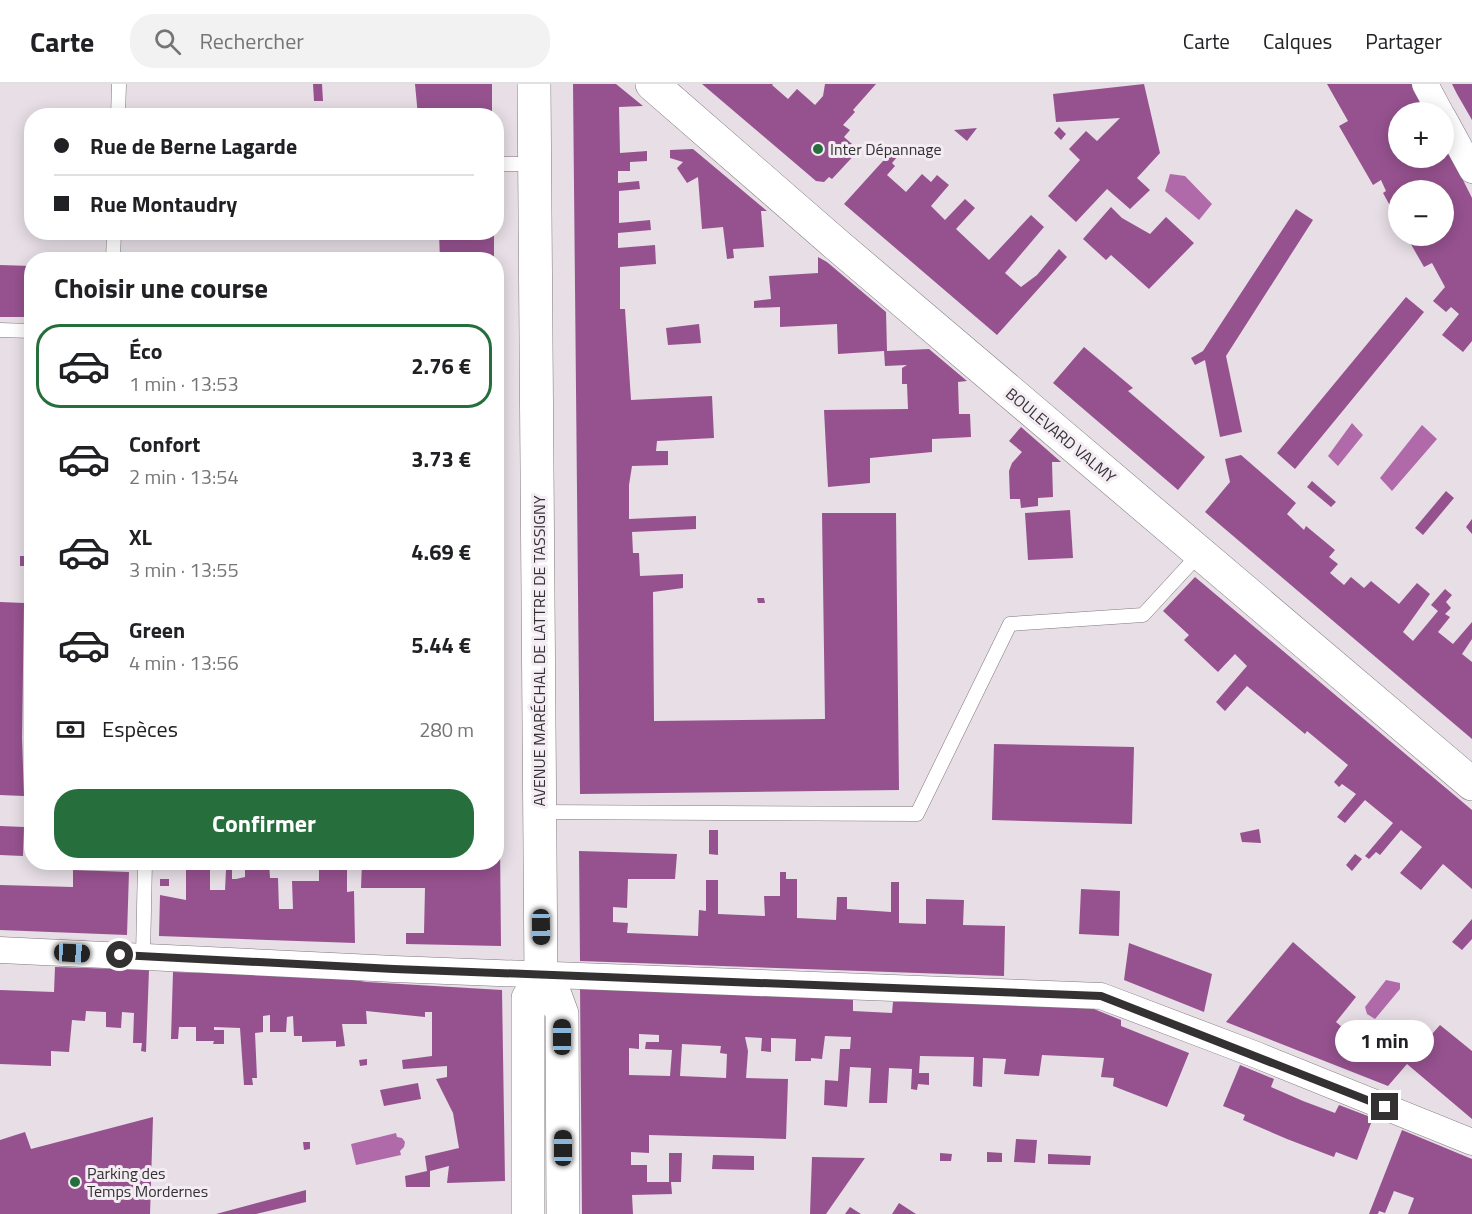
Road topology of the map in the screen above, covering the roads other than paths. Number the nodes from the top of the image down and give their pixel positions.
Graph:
1 (119, 84) edge
2 (534, 84) edge
3 (652, 84) edge
4 (1425, 84) edge
5 (1435, 102) edge
6 (118, 108) edge
7 (1454, 137) edge
8 (504, 164) edge
9 (534, 164) junction
10 (1472, 170) edge
11 (0, 330) edge
12 (24, 331) edge
13 (1201, 552) junction
14 (1472, 784) edge
15 (540, 812) junction
16 (146, 870) edge
17 (0, 950) edge
18 (143, 956) junction
19 (541, 976) junction
20 (1472, 1142) edge
21 (528, 1214) edge
22 (563, 1214) edge

1 - 6 lane
2 - 9 main road, AVENUE MARÉCHAL DE LATTRE DE TASSIGNY
3 - 13 main road, BOULEVARD VALMY
4 - 5 street
7 - 10 street
8 - 9 lane
9 - 15 main road, AVENUE MARÉCHAL DE LATTRE DE TASSIGNY
11 - 12 lane
13 - 14 main road, BOULEVARD VALMY
13 - 15 lane
15 - 19 main road, AVENUE MARÉCHAL DE LATTRE DE TASSIGNY
16 - 18 lane
17 - 18 street
18 - 19 street
19 - 20 street
19 - 21 main road, AVENUE MARÉCHAL DE LATTRE DE TASSIGNY
19 - 22 main road

